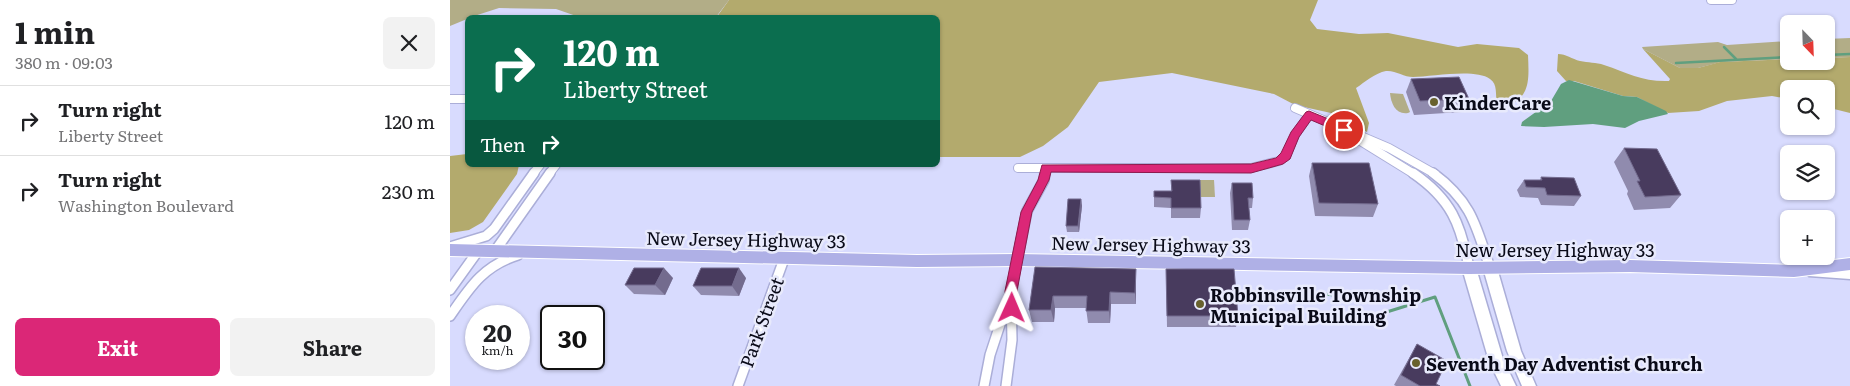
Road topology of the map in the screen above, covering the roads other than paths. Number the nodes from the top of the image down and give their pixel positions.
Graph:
1 (1711, 0) edge
2 (1732, 0) edge
3 (450, 99) edge
4 (465, 100) edge
5 (1295, 108) dead end
6 (1309, 115) junction
7 (1344, 130) junction
8 (539, 167) edge
9 (555, 167) edge
10 (1018, 168) dead end
11 (1046, 168) junction
12 (450, 249) edge
13 (478, 251) junction
14 (495, 251) junction
15 (536, 252) junction
16 (784, 258) junction
17 (1017, 260) junction
18 (1850, 264) edge
19 (1468, 268) junction
20 (1490, 268) junction
21 (1794, 271) junction
22 (1850, 273) edge
23 (450, 290) edge
24 (1011, 291) junction
25 (450, 316) edge
26 (738, 386) edge
27 (984, 386) edge
28 (1006, 386) edge
29 (1509, 386) edge
30 (1529, 386) edge

1 - 2 street
3 - 4 street
5 - 6 street
6 - 7 street
6 - 11 street
7 - 19 street
7 - 20 street
8 - 12 street
9 - 14 street
10 - 11 street
11 - 17 street
12 - 13 main road, New Jersey Highway 33
13 - 14 main road, New Jersey Highway 33
13 - 23 street
14 - 15 main road, New Jersey Highway 33
15 - 16 main road, New Jersey Highway 33
15 - 25 street
16 - 17 main road, New Jersey Highway 33
16 - 26 street, Park Street
17 - 19 main road, New Jersey Highway 33
17 - 24 street
18 - 21 main road, New Jersey Highway 33
19 - 20 main road, New Jersey Highway 33
19 - 29 street
20 - 21 main road, New Jersey Highway 33
20 - 30 street
21 - 22 street
24 - 27 street
24 - 28 street

